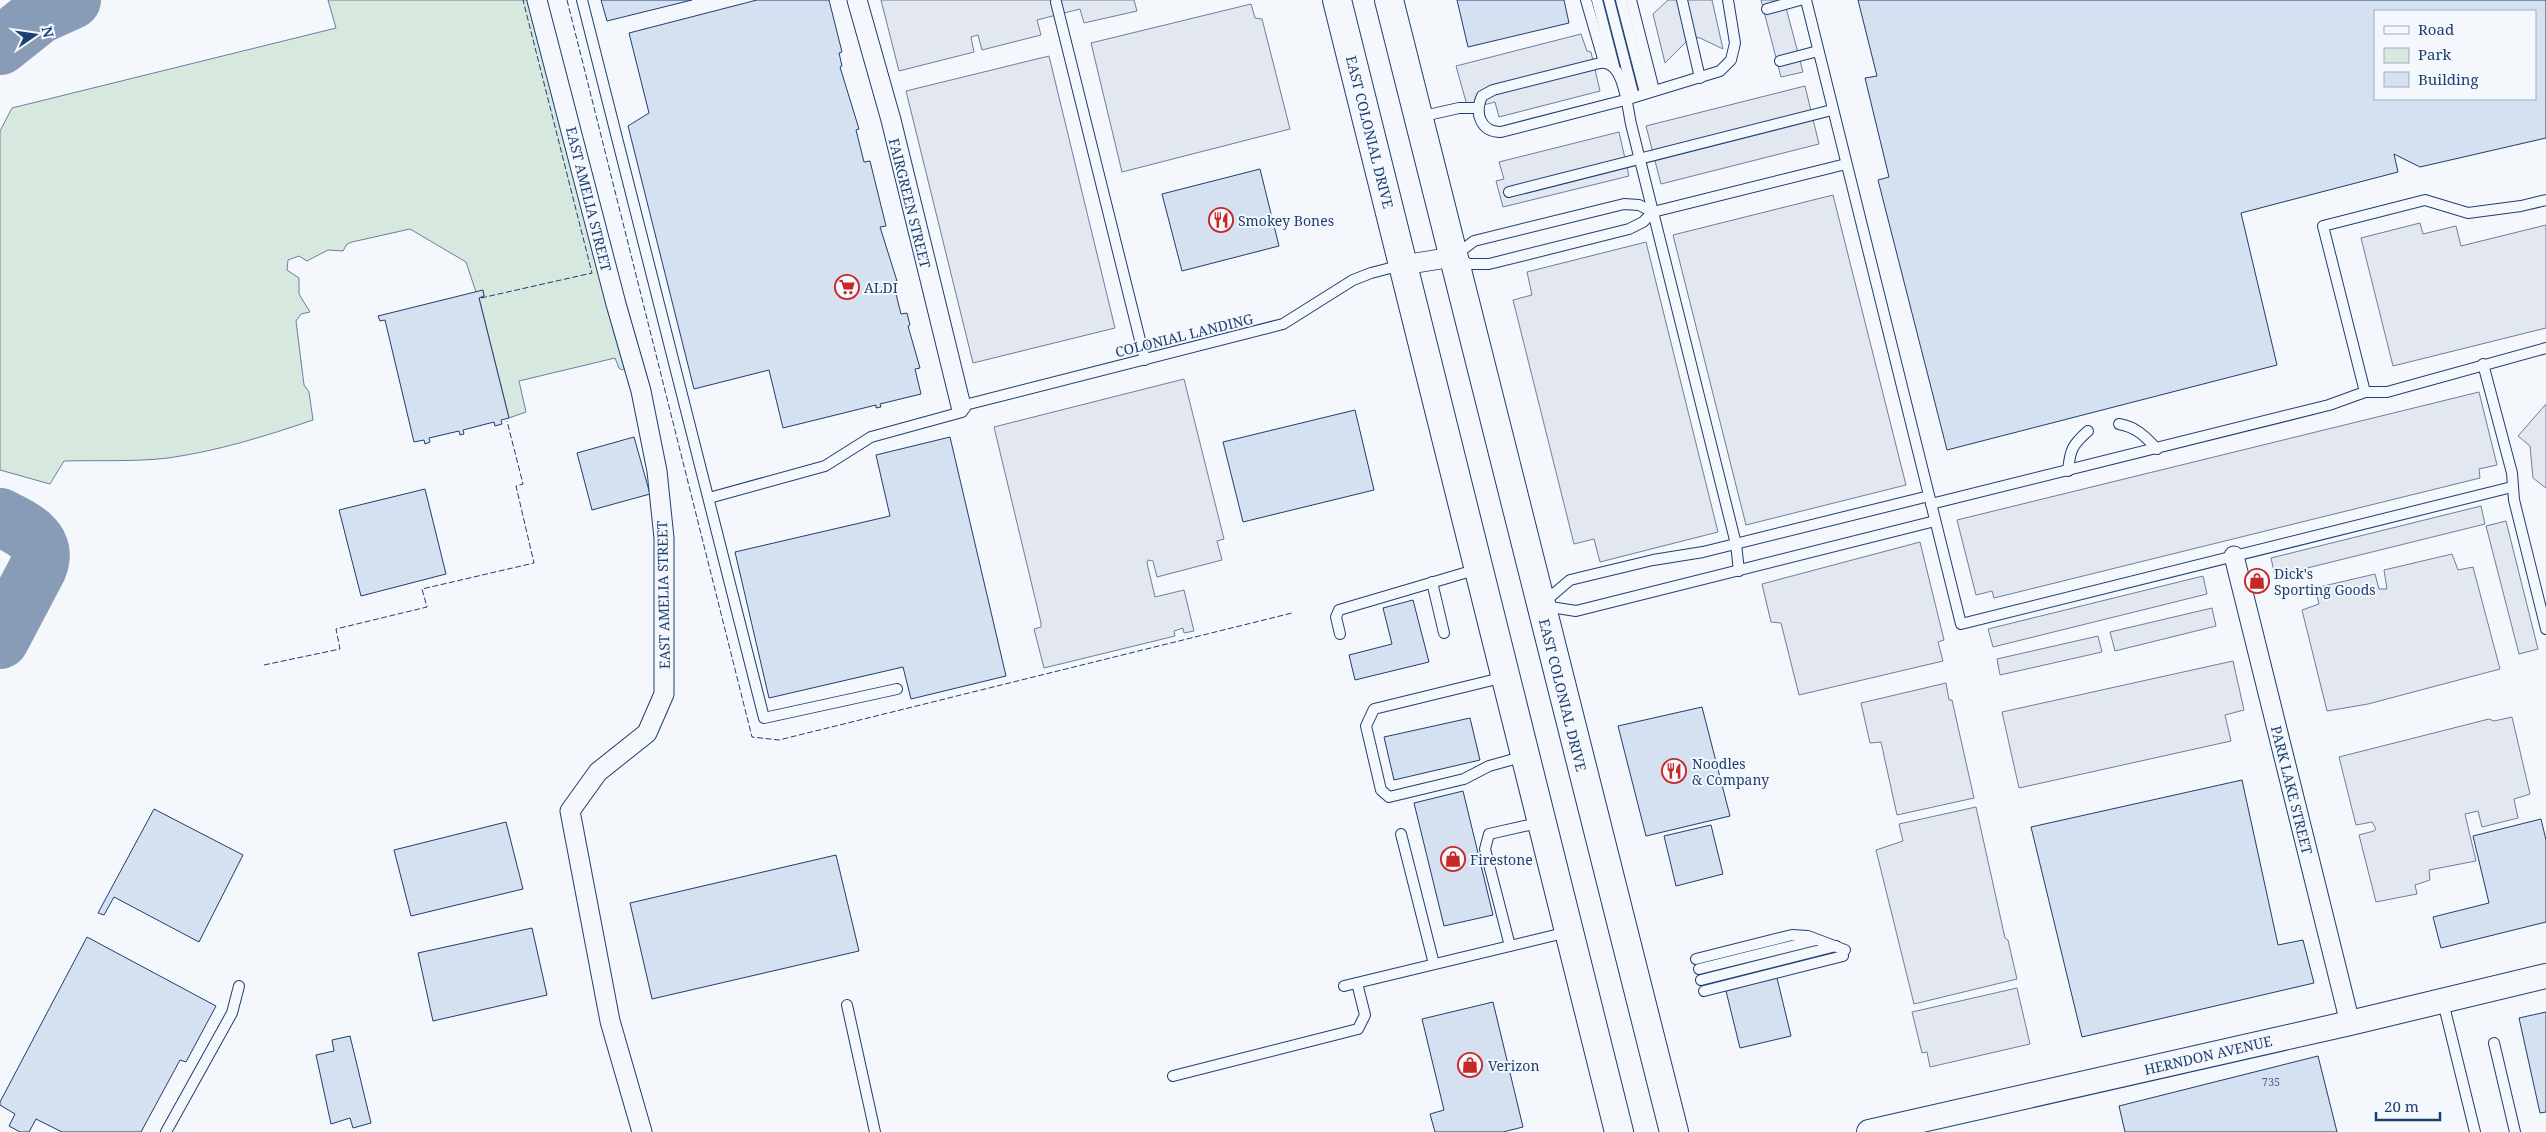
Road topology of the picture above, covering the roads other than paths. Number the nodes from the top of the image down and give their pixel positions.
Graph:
1 (537, 0) edge
2 (582, 0) edge
3 (857, 0) edge
4 (1336, 0) edge
5 (1389, 0) edge
6 (1586, 0) edge
7 (1597, 0) edge
8 (1609, 0) edge
9 (1621, 0) edge
10 (1631, 0) edge
11 (1682, 0) edge
12 (1728, 0) edge
13 (1800, 0) edge
14 (1806, 0) edge
15 (1056, 2) dead end
16 (1766, 8) dead end
17 (1818, 51) junction
18 (1780, 61) dead end
19 (1609, 64) junction
20 (1700, 78) junction
21 (1650, 92) junction
22 (1630, 98) junction
23 (1478, 108) junction
24 (1832, 110) junction
25 (1418, 118) junction
26 (1640, 159) junction
27 (1846, 164) junction
28 (1509, 192) dead end
29 (2546, 200) edge
30 (1653, 212) junction
31 (1453, 257) junction
32 (1404, 265) junction
33 (2546, 348) edge
34 (1145, 360) junction
35 (2483, 364) junction
36 (2365, 392) junction
37 (962, 409) junction
38 (2118, 424) dead end
39 (2088, 431) dead end
40 (2157, 449) junction
41 (2068, 471) junction
42 (2512, 487) junction
43 (709, 498) junction
44 (1930, 500) junction
45 (1935, 520) junction
46 (1736, 544) junction
47 (2234, 556) junction
48 (1479, 568) junction
49 (1739, 571) junction
50 (1432, 582) junction
51 (1540, 605) junction
52 (2546, 629) edge
53 (1444, 633) dead end
54 (1340, 634) dead end
55 (1506, 676) junction
56 (897, 689) dead end
57 (1525, 756) junction
58 (1542, 822) junction
59 (1401, 834) dead end
60 (1569, 932) junction
61 (1510, 946) junction
62 (1841, 951) junction
63 (1434, 964) junction
64 (1697, 964) dead end
65 (2546, 976) edge
66 (1701, 980) dead end
67 (1357, 983) junction
68 (239, 986) dead end
69 (1344, 986) dead end
70 (1704, 991) dead end
71 (2443, 1002) junction
72 (847, 1005) dead end
73 (2350, 1023) junction
74 (2494, 1043) dead end
75 (1173, 1076) dead end
76 (166, 1132) edge
77 (642, 1132) edge
78 (875, 1132) edge
79 (1618, 1132) edge
80 (1674, 1132) edge
81 (1869, 1132) edge
82 (2475, 1132) edge
83 (2515, 1132) edge

1 - 77 street, EAST AMELIA STREET
2 - 43 lane
3 - 37 street, FAIRGREEN STREET
4 - 32 highway, EAST COLONIAL DRIVE
5 - 25 highway, EAST COLONIAL DRIVE
6 - 19 lane
7 - 19 lane
8 - 22 lane
9 - 21 lane
10 - 21 lane
11 - 20 lane
12 - 20 lane
13 - 16 lane
14 - 17 lane
15 - 34 lane
17 - 18 lane
17 - 24 lane
19 - 22 lane
19 - 23 lane
20 - 21 lane
21 - 22 lane
22 - 23 lane
22 - 26 lane
23 - 25 lane
24 - 26 lane
24 - 27 lane
25 - 31 highway, EAST COLONIAL DRIVE
26 - 28 lane
26 - 30 lane
27 - 30 lane
27 - 44 lane
29 - 36 lane
30 - 31 lane
30 - 31 lane
30 - 46 lane
31 - 32 street
31 - 51 highway, EAST COLONIAL DRIVE
32 - 34 lane, COLONIAL LANDING
32 - 48 highway, EAST COLONIAL DRIVE
33 - 35 lane
34 - 37 lane, COLONIAL LANDING
35 - 36 lane
35 - 42 lane
36 - 40 lane
37 - 43 lane, COLONIAL LANDING
38 - 40 lane
39 - 41 lane
40 - 41 lane
41 - 44 lane
42 - 47 lane
42 - 52 lane
43 - 56 lane
44 - 45 lane
44 - 46 lane
45 - 47 lane
45 - 49 lane
46 - 49 lane
46 - 51 lane
47 - 73 street, PARK LAKE STREET
48 - 50 lane
48 - 55 highway, EAST COLONIAL DRIVE
49 - 51 lane
50 - 53 lane
50 - 54 lane
51 - 80 highway, EAST COLONIAL DRIVE
55 - 57 highway, EAST COLONIAL DRIVE
55 - 57 lane
57 - 58 highway, EAST COLONIAL DRIVE
58 - 60 highway, EAST COLONIAL DRIVE
58 - 61 lane
59 - 63 lane
60 - 61 lane
60 - 79 highway, EAST COLONIAL DRIVE
61 - 63 lane
62 - 64 lane
62 - 66 lane
62 - 70 lane
63 - 67 lane
65 - 71 street, HERNDON AVENUE
67 - 69 lane
67 - 75 lane
68 - 76 lane
71 - 73 street, HERNDON AVENUE
71 - 82 lane
72 - 78 lane
73 - 81 street, HERNDON AVENUE
74 - 83 lane

